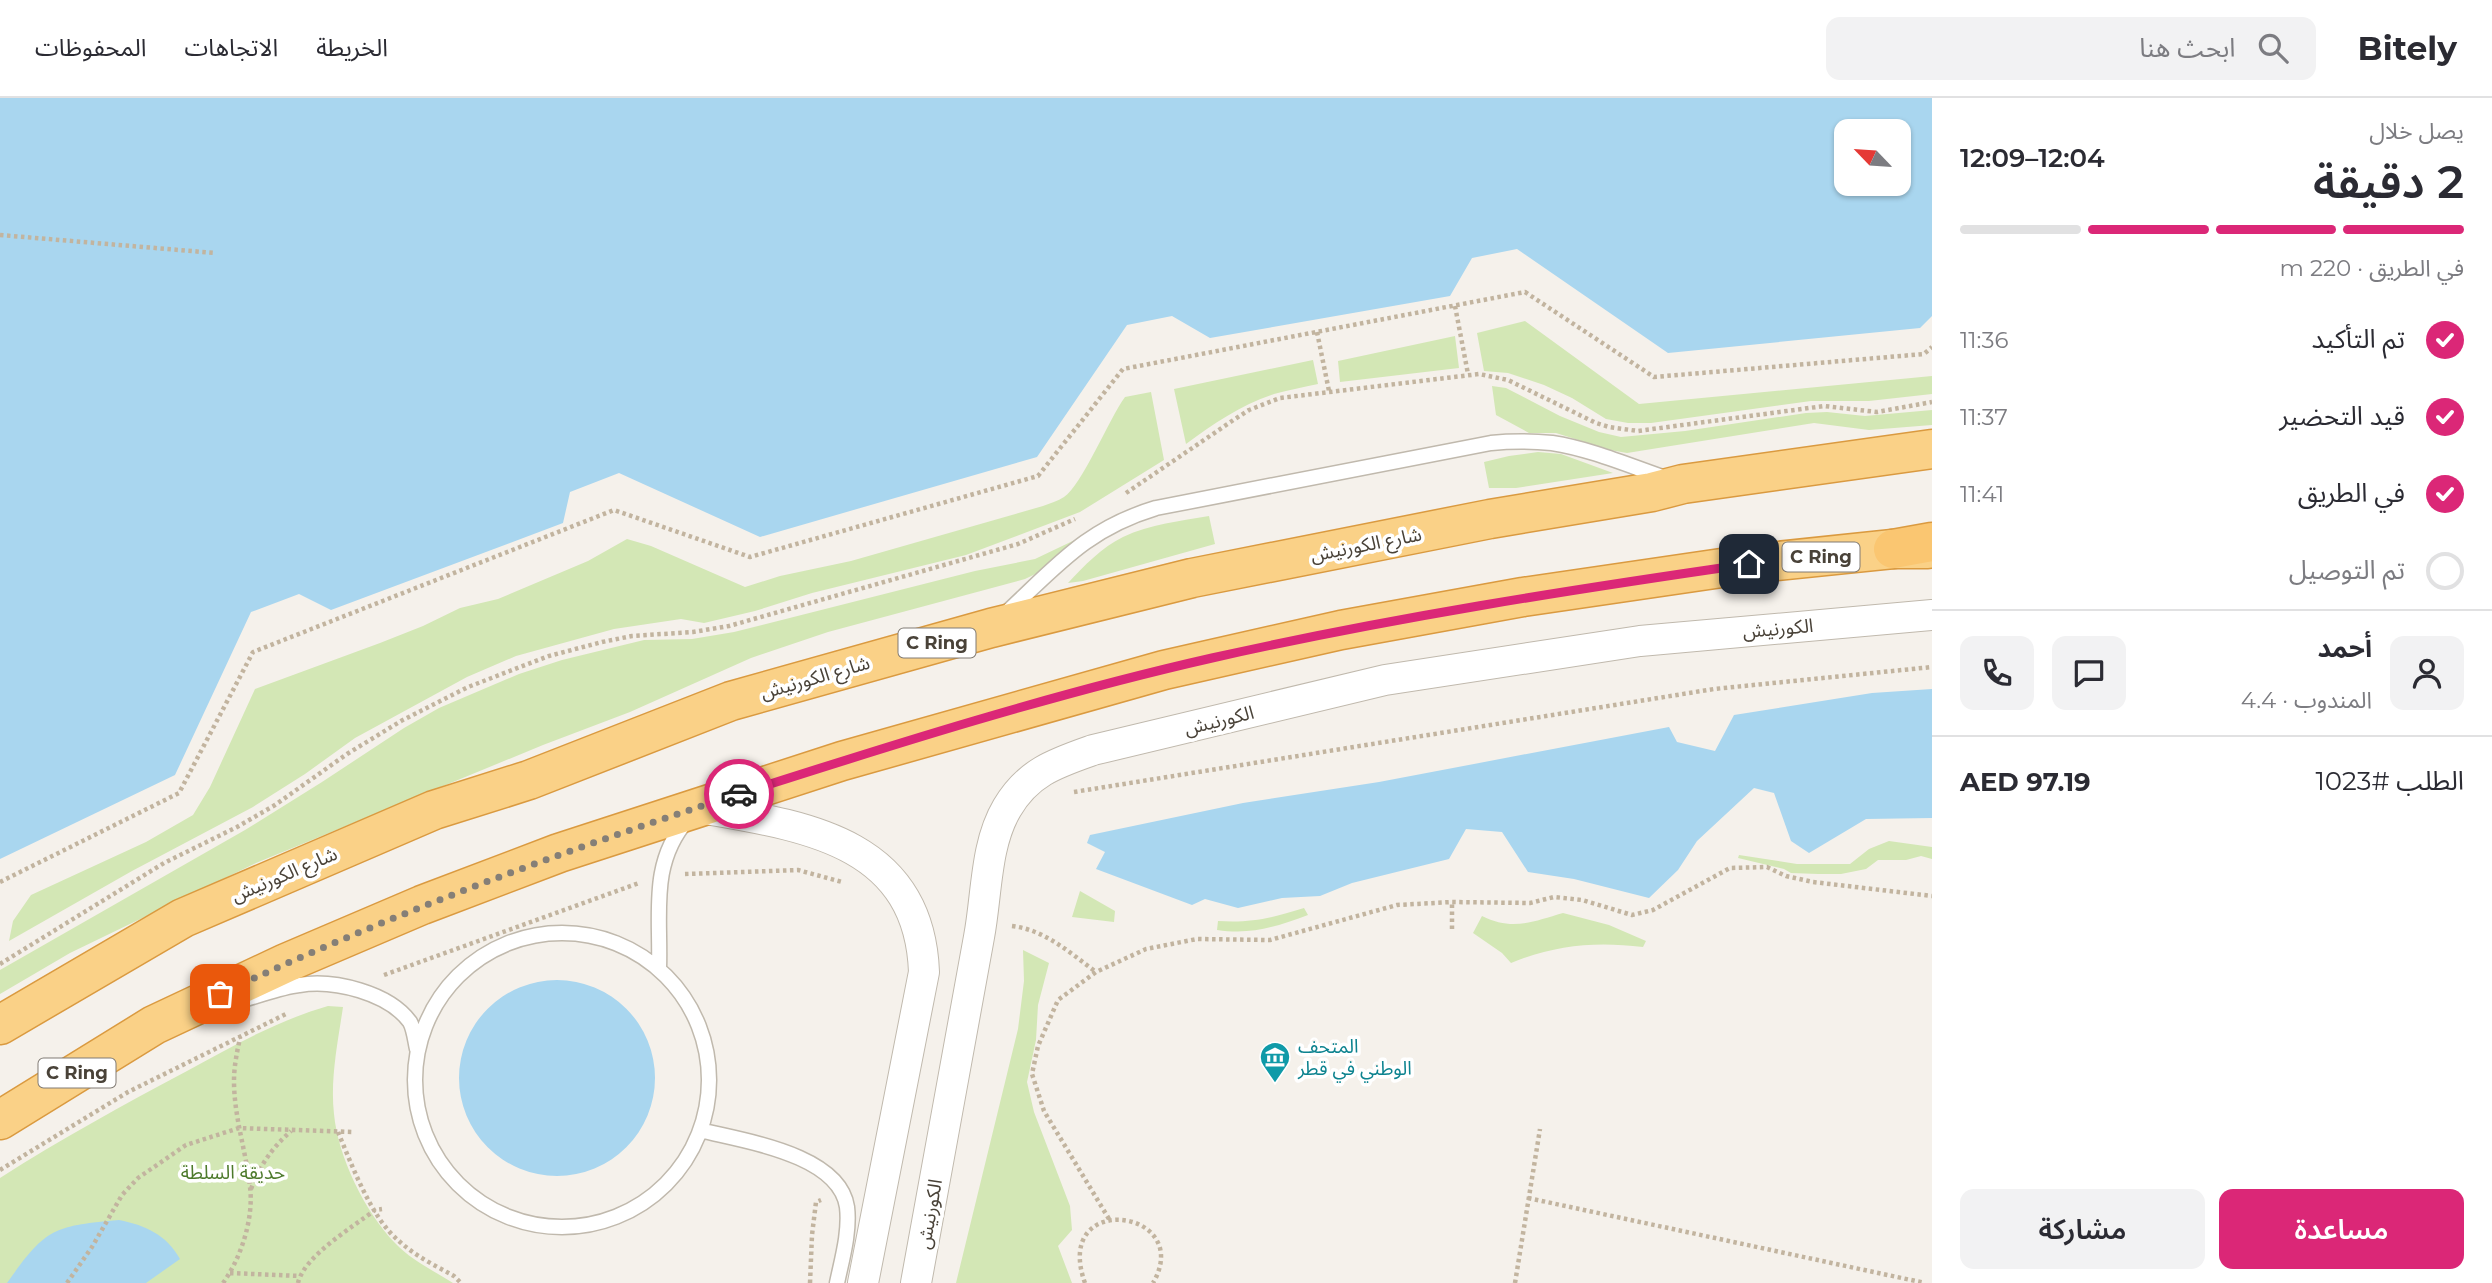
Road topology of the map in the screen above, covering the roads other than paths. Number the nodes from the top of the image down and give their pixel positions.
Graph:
1 (1932, 449) edge
2 (1683, 484) junction
3 (1932, 542) edge
4 (1893, 549) junction
5 (1932, 549) edge
6 (1932, 615) edge
7 (991, 628) junction
8 (698, 807) junction
9 (659, 968) junction
10 (0, 1025) edge
11 (154, 1025) junction
12 (417, 1051) junction
13 (0, 1120) edge
14 (700, 1130) junction
15 (837, 1283) edge
16 (863, 1283) edge
17 (916, 1283) edge

1 - 2 highway, شارع الكورنيش / C Ring
2 - 7 highway, شارع الكورنيش / C Ring
2 - 7 lane
3 - 4 highway
4 - 5 highway, C Ring
4 - 8 highway, C Ring
6 - 17 street, الكورنيش
7 - 10 highway, شارع الكورنيش / C Ring
8 - 9 lane
8 - 11 highway, C Ring
8 - 16 street
9 - 12 lane
9 - 14 lane
11 - 12 lane
11 - 13 highway, C Ring
12 - 14 lane
14 - 15 lane

